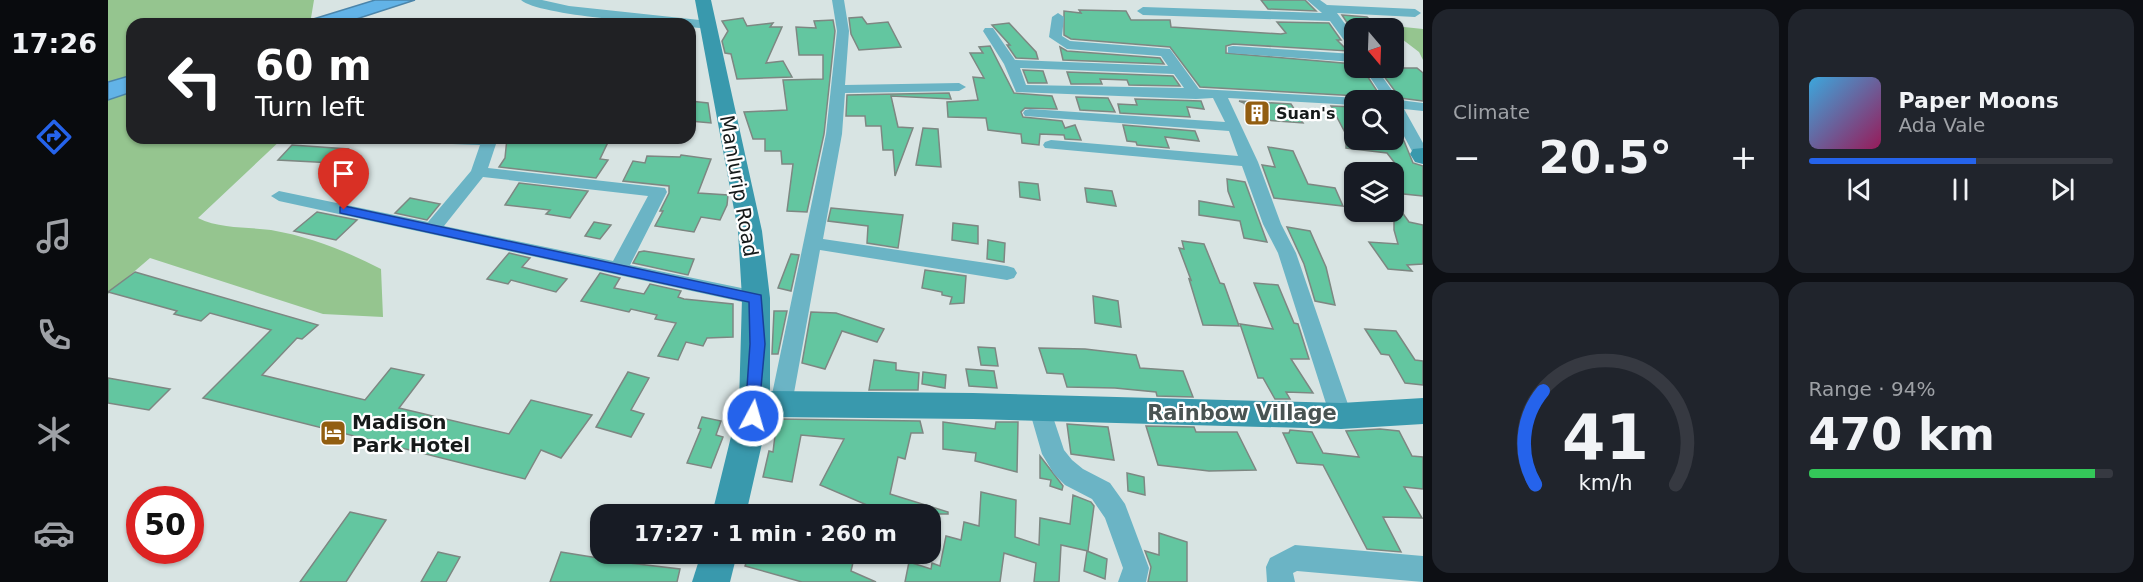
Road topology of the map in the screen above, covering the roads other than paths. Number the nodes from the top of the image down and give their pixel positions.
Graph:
1 (527, 0) edge
2 (703, 0) edge
3 (838, 0) edge
4 (1313, 0) edge
5 (1143, 11) dead end
6 (1330, 13) junction
7 (1415, 13) dead end
8 (1058, 17) dead end
9 (644, 18) edge
10 (696, 24) edge
11 (709, 25) junction
12 (989, 31) dead end
13 (1344, 31) edge
14 (1298, 41) dead end
15 (1233, 50) dead end
16 (1309, 55) junction
17 (1344, 57) edge
18 (1011, 64) junction
19 (1179, 70) junction
20 (959, 87) dead end
21 (839, 89) junction
22 (1196, 95) junction
23 (1219, 95) junction
24 (1344, 101) edge
25 (1404, 104) edge
26 (1423, 107) edge
27 (1030, 113) dead end
28 (1404, 123) edge
29 (1235, 127) junction
30 (489, 144) edge
31 (1052, 145) dead end
32 (1422, 155) edge
33 (1250, 162) junction
34 (479, 172) junction
35 (279, 196) dead end
36 (432, 229) junction
37 (812, 243) junction
38 (619, 268) junction
39 (1007, 273) dead end
40 (756, 298) junction
41 (768, 404) junction
42 (1040, 409) junction
43 (1423, 411) edge
44 (1341, 416) junction
45 (733, 504) edge
46 (716, 564) edge
47 (1423, 569) edge
48 (711, 582) edge
49 (1132, 582) edge
50 (1281, 582) edge

1 - 9 street
2 - 11 main road, Manlurip Road
3 - 21 street
4 - 6 street
5 - 6 street
6 - 7 street
6 - 13 street
8 - 19 street
10 - 11 street
11 - 40 main road, Manlurip Road
12 - 18 street
14 - 16 street
15 - 16 street
16 - 17 street
18 - 19 street
18 - 22 street
19 - 22 street
20 - 21 street
21 - 37 street
22 - 23 street
23 - 24 street
23 - 29 street
25 - 26 street
27 - 29 street
28 - 32 street
29 - 33 street
30 - 34 street
31 - 33 street
33 - 44 street
34 - 36 street
34 - 38 street
35 - 36 street
36 - 38 street
37 - 39 street
37 - 41 street
38 - 40 street
40 - 41 main road, Manlurip Road
41 - 42 main road
41 - 45 main road, Manlurip Road
42 - 44 main road
42 - 49 street
43 - 44 main road
46 - 48 main road
47 - 50 street

